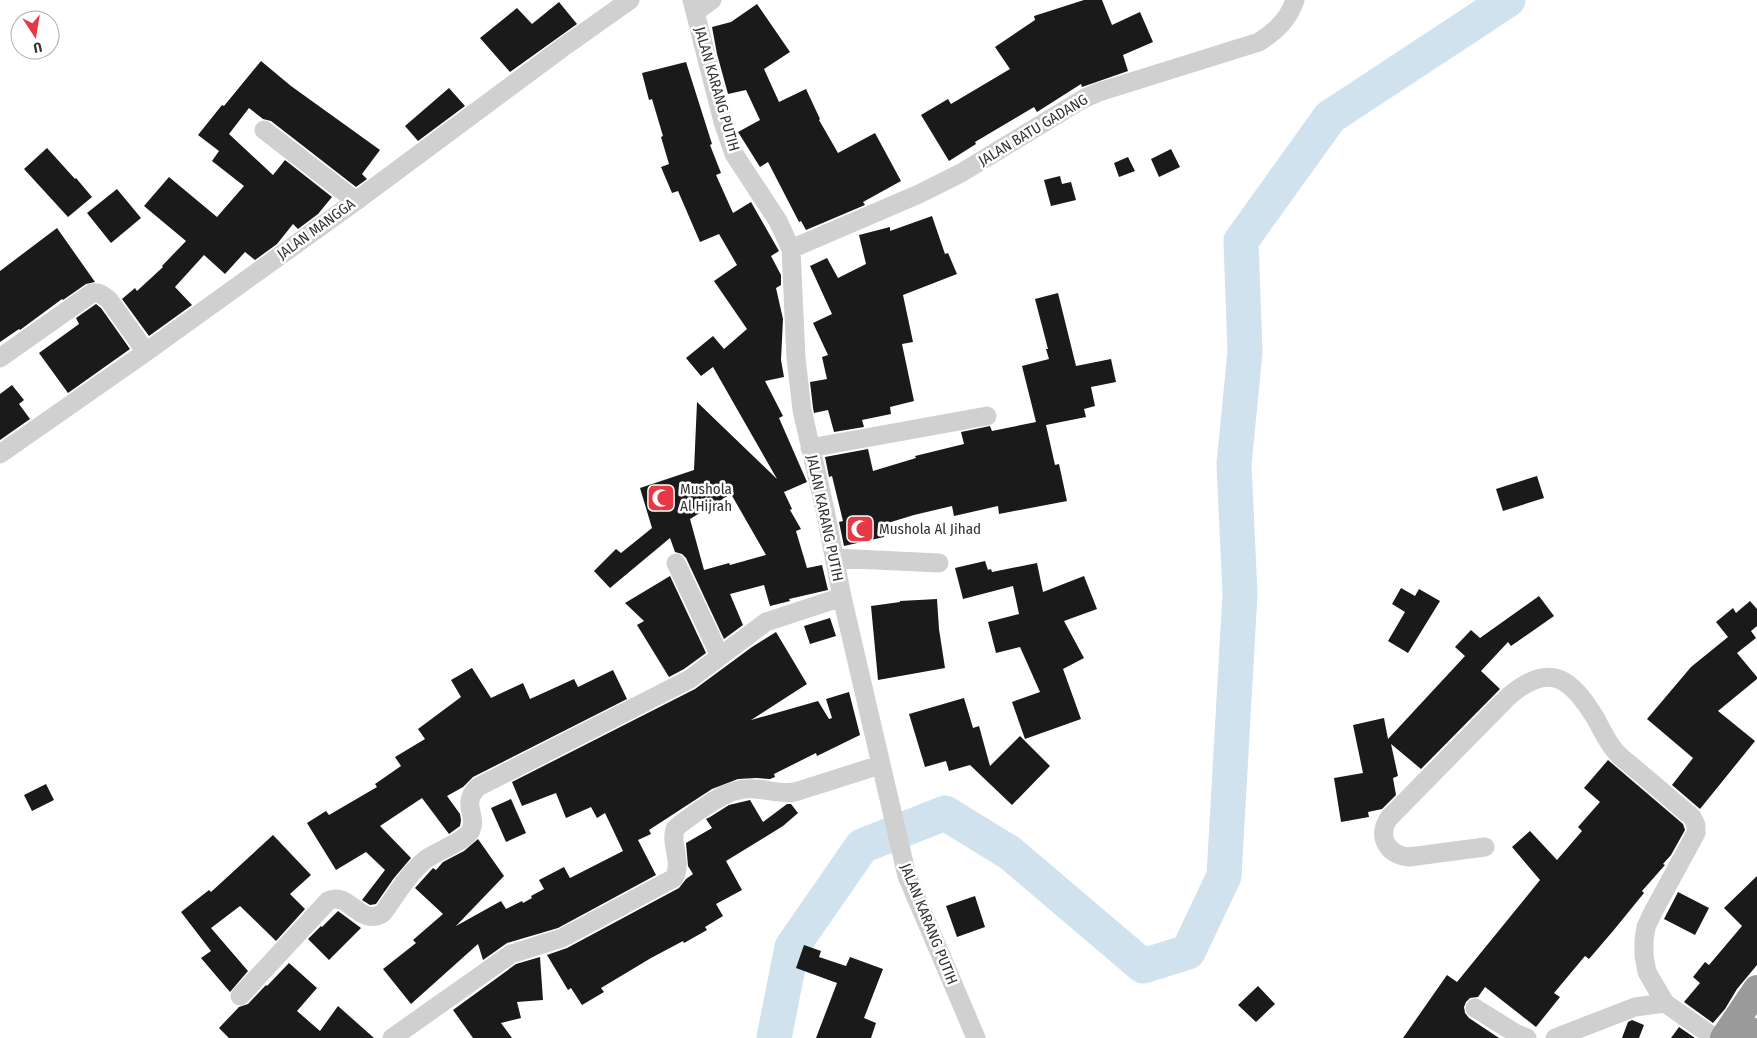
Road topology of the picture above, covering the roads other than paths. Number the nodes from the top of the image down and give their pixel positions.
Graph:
1 (630, 0) edge
2 (712, 0) edge
3 (1295, 0) edge
4 (693, 6) edge
5 (264, 130) dead end
6 (356, 201) junction
7 (791, 249) junction
8 (146, 352) junction
9 (0, 358) edge
10 (987, 416) dead end
11 (810, 448) junction
12 (0, 454) edge
13 (834, 558) junction
14 (939, 563) dead end
15 (676, 564) dead end
16 (842, 597) junction
17 (720, 656) junction
18 (882, 770) junction
19 (1485, 847) dead end
20 (1757, 989) edge
21 (240, 996) dead end
22 (1665, 1003) junction
23 (1475, 1008) dead end
24 (1757, 1032) edge
25 (392, 1038) edge
26 (976, 1038) edge
27 (1527, 1038) edge
28 (1555, 1038) edge
29 (1715, 1038) edge
30 (1724, 1038) edge
31 (1753, 1038) edge

1 - 6 street, JALAN MANGGA
2 - 4 street
3 - 7 street, JALAN BATU GADANG
4 - 7 street, JALAN KARANG PUTIH
5 - 6 street
6 - 8 street, JALAN MANGGA
7 - 11 street, JALAN KARANG PUTIH
8 - 9 street
8 - 12 street, JALAN MANGGA
10 - 11 street
11 - 13 street, JALAN KARANG PUTIH
13 - 14 street
13 - 16 street, JALAN KARANG PUTIH
15 - 17 street
16 - 17 street
16 - 18 street, JALAN KARANG PUTIH
17 - 21 street
18 - 25 street
18 - 26 street, JALAN KARANG PUTIH
19 - 22 street
20 - 30 highway
22 - 28 street
22 - 29 street
23 - 27 street
24 - 31 highway

